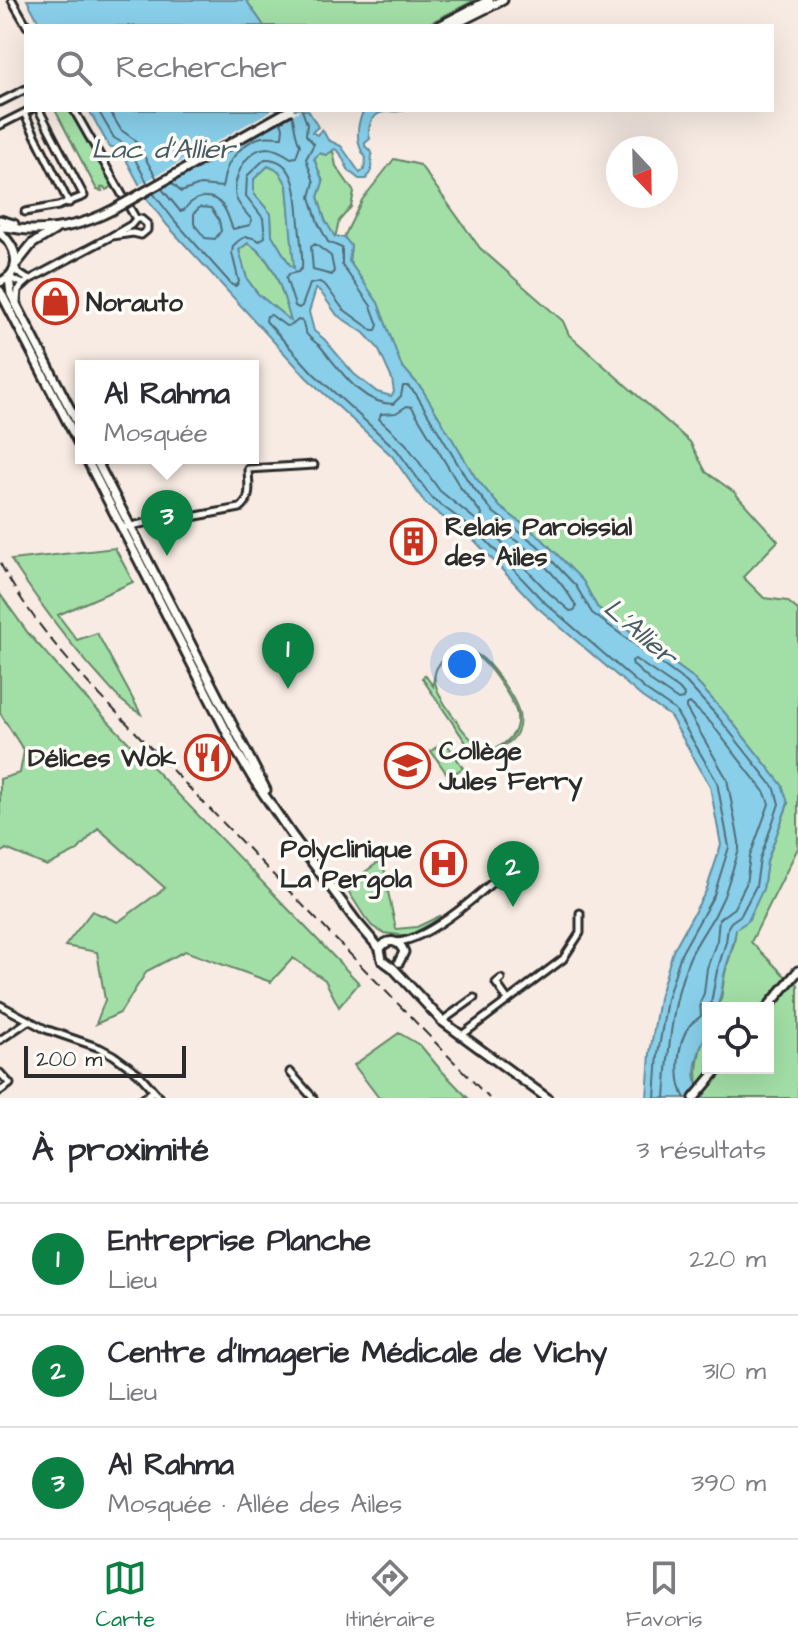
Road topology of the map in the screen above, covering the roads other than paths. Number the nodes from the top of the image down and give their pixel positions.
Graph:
1 (12, 0) edge
2 (503, 0) edge
3 (482, 4) edge
4 (26, 24) edge
5 (443, 24) edge
6 (455, 24) edge
7 (24, 90) edge
8 (0, 102) edge
9 (27, 112) edge
10 (40, 112) edge
11 (75, 112) edge
12 (286, 112) edge
13 (0, 125) edge
14 (69, 203) junction
15 (25, 212) dead end
16 (0, 220) edge
17 (133, 222) junction
18 (60, 228) junction
19 (0, 230) edge
20 (133, 233) junction
21 (112, 236) junction
22 (16, 265) junction
23 (9, 277) junction
24 (0, 282) edge
25 (26, 282) junction
26 (0, 291) edge
27 (17, 305) junction
28 (75, 418) edge
29 (75, 436) edge
30 (89, 464) edge
31 (98, 464) edge
32 (314, 465) dead end
33 (126, 527) junction
34 (516, 861) dead end
35 (580, 913) dead end
36 (420, 935) junction
37 (396, 942) junction
38 (382, 946) junction
39 (404, 952) junction
40 (399, 962) junction
41 (389, 964) junction
42 (798, 971) edge
43 (501, 979) dead end
44 (412, 989) junction
45 (474, 998) dead end
46 (508, 1000) junction
47 (772, 1002) edge
48 (0, 1005) edge
49 (28, 1021) junction
50 (442, 1021) junction
51 (462, 1035) junction
52 (0, 1040) edge
53 (290, 1072) dead end
54 (0, 1073) edge
55 (714, 1074) edge
56 (0, 1091) edge
57 (153, 1091) junction
58 (144, 1098) edge
59 (160, 1098) edge
60 (313, 1098) edge
61 (547, 1098) edge
62 (694, 1098) edge

1 - 4 street
2 - 3 main road
3 - 5 main road
3 - 6 main road
7 - 8 street
9 - 13 street
9 - 14 street
10 - 14 street
11 - 17 street
12 - 18 main road, bridge
14 - 15 street
16 - 18 main road
17 - 20 street
17 - 20 street
17 - 21 street
18 - 19 main road
18 - 22 main road
19 - 22 main road
20 - 21 street
21 - 25 street
22 - 23 main road
22 - 25 street
23 - 24 main road
23 - 25 street
23 - 27 main road
25 - 27 street
26 - 29 main road
27 - 28 main road
30 - 33 main road
31 - 33 main road
32 - 33 street
33 - 38 main road
33 - 38 main road
34 - 36 street
35 - 46 street
36 - 37 street
36 - 39 street
37 - 38 main road
37 - 39 main road
38 - 41 main road
39 - 40 main road
40 - 41 main road
40 - 44 main road
41 - 44 main road
42 - 47 main road
43 - 46 street
44 - 50 main road
45 - 50 street
46 - 51 street
48 - 49 street
49 - 52 street
49 - 57 street
50 - 51 main road
51 - 61 main road
53 - 60 street
54 - 56 street
55 - 62 main road
57 - 58 street
57 - 59 street

